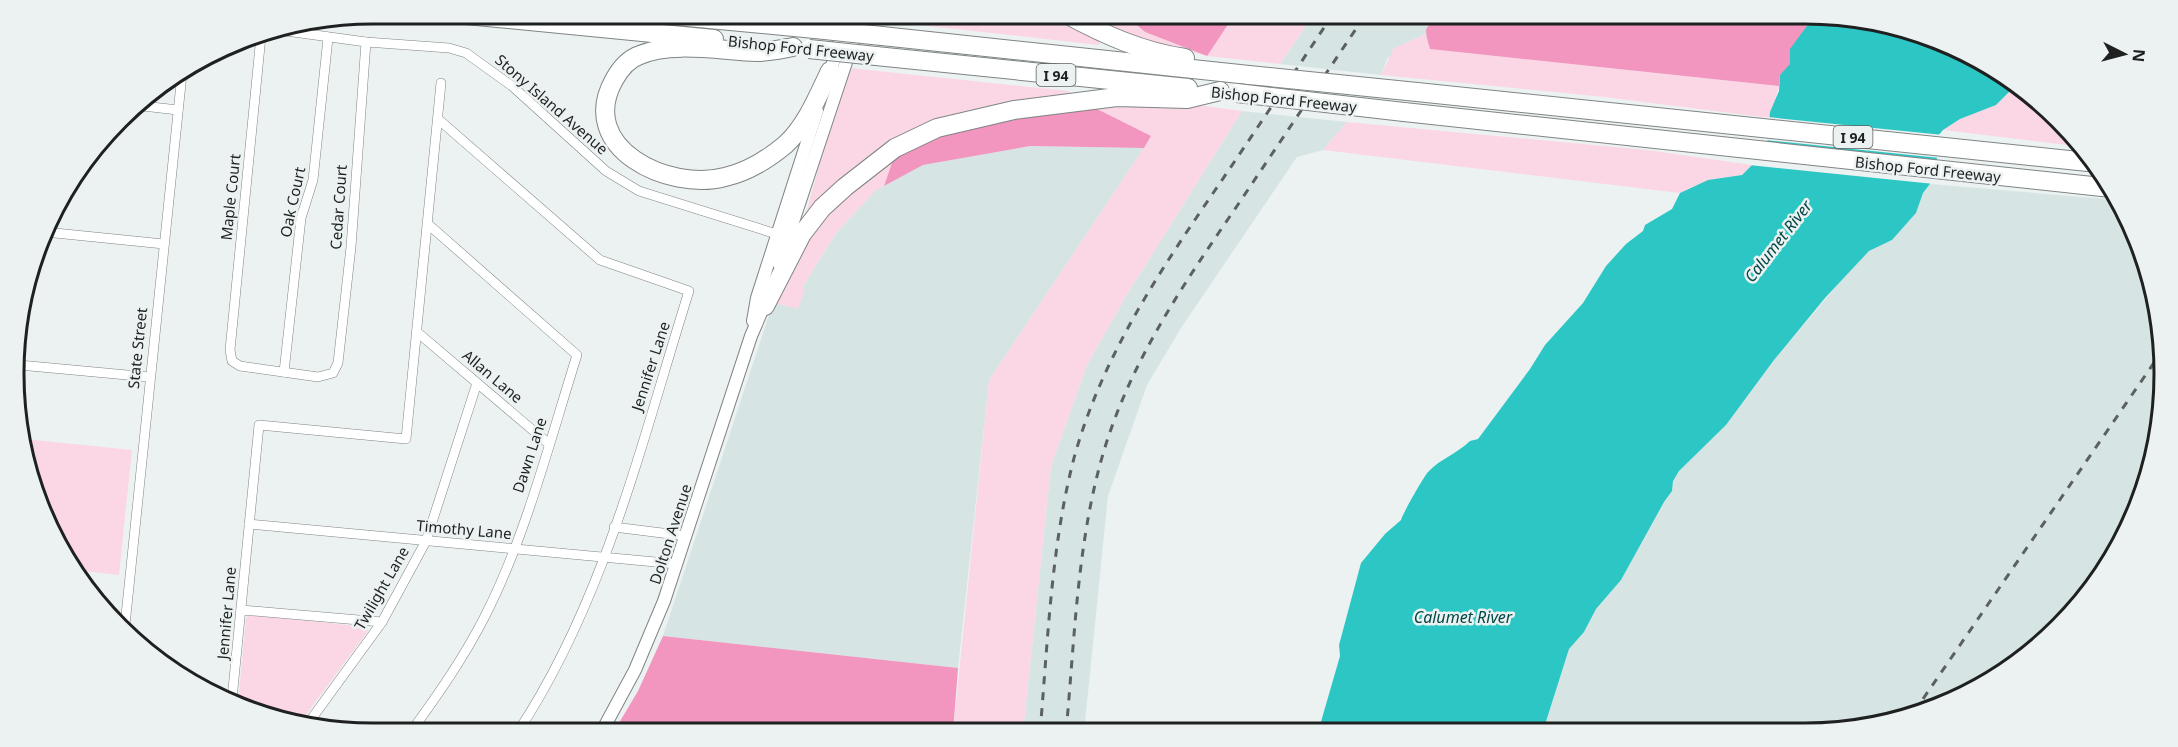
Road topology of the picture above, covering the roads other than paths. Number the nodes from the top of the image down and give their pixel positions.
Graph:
1 (557, 24) edge
2 (763, 24) edge
3 (782, 24) edge
4 (846, 24) edge
5 (858, 24) edge
6 (1086, 24) edge
7 (795, 27) junction
8 (297, 33) edge
9 (328, 38) junction
10 (366, 42) junction
11 (260, 43) edge
12 (801, 48) junction
13 (830, 71) junction
14 (1240, 74) junction
15 (181, 82) edge
16 (441, 83) dead end
17 (1229, 92) junction
18 (148, 107) edge
19 (178, 110) junction
20 (438, 119) junction
21 (2082, 161) edge
22 (2100, 187) edge
23 (429, 225) junction
24 (54, 233) edge
25 (783, 236) junction
26 (164, 244) junction
27 (765, 306) junction
28 (417, 332) junction
29 (751, 336) junction
30 (24, 365) edge
31 (284, 372) junction
32 (149, 377) junction
33 (477, 383) junction
34 (549, 444) junction
35 (249, 524) junction
36 (614, 527) junction
37 (686, 536) junction
38 (426, 541) junction
39 (514, 549) junction
40 (604, 556) junction
41 (677, 564) junction
42 (241, 610) junction
43 (125, 620) edge
44 (382, 622) junction
45 (233, 693) edge
46 (313, 717) edge
47 (417, 723) edge
48 (523, 723) edge
49 (606, 723) edge

1 - 12 highway, Bishop Ford Freeway / I 94
2 - 7 highway, Bishop Ford Freeway / I 94
3 - 7 highway
4 - 13 street, Dolton Avenue
5 - 25 street, Dolton Avenue
6 - 14 highway
7 - 14 highway, Bishop Ford Freeway / I 94, bridge
8 - 9 street, Stony Island Avenue
9 - 10 street, Stony Island Avenue
9 - 31 street, Oak Court
10 - 25 street, Stony Island Avenue
10 - 31 street, Cedar Court
11 - 31 street, Maple Court
12 - 13 highway
12 - 17 highway, Bishop Ford Freeway / I 94, bridge
13 - 25 street, Dolton Avenue
14 - 21 highway, Bishop Ford Freeway / I 94, bridge
15 - 19 street, State Street
16 - 20 street, Jennifer Lane
17 - 22 highway, Bishop Ford Freeway / I 94, bridge
17 - 27 highway
18 - 19 street
19 - 26 street, State Street
20 - 23 street, Jennifer Lane
20 - 36 street, Jennifer Lane
23 - 28 street, Jennifer Lane
23 - 34 street, Dawn Lane
24 - 26 street
25 - 27 street, Dolton Avenue
25 - 29 street, Dolton Avenue
26 - 32 street, State Street
27 - 29 street, Dolton Avenue
28 - 33 street, Allan Lane
28 - 35 street, Jennifer Lane
29 - 37 street, Dolton Avenue
30 - 32 street
32 - 43 street, State Street
33 - 34 street, Allan Lane
33 - 38 street, Twilight Lane
34 - 39 street, Dawn Lane
35 - 38 street, Timothy Lane
35 - 42 street, Jennifer Lane
36 - 37 street
36 - 40 street, Jennifer Lane
37 - 41 street, Dolton Avenue
38 - 39 street, Timothy Lane
38 - 44 street, Twilight Lane
39 - 40 street, Timothy Lane
39 - 47 street, Dawn Lane
40 - 41 street, Timothy Lane
40 - 48 street, Jennifer Lane
41 - 49 street, Dolton Avenue
42 - 44 street
42 - 45 street, Jennifer Lane
44 - 46 street, Twilight Lane

